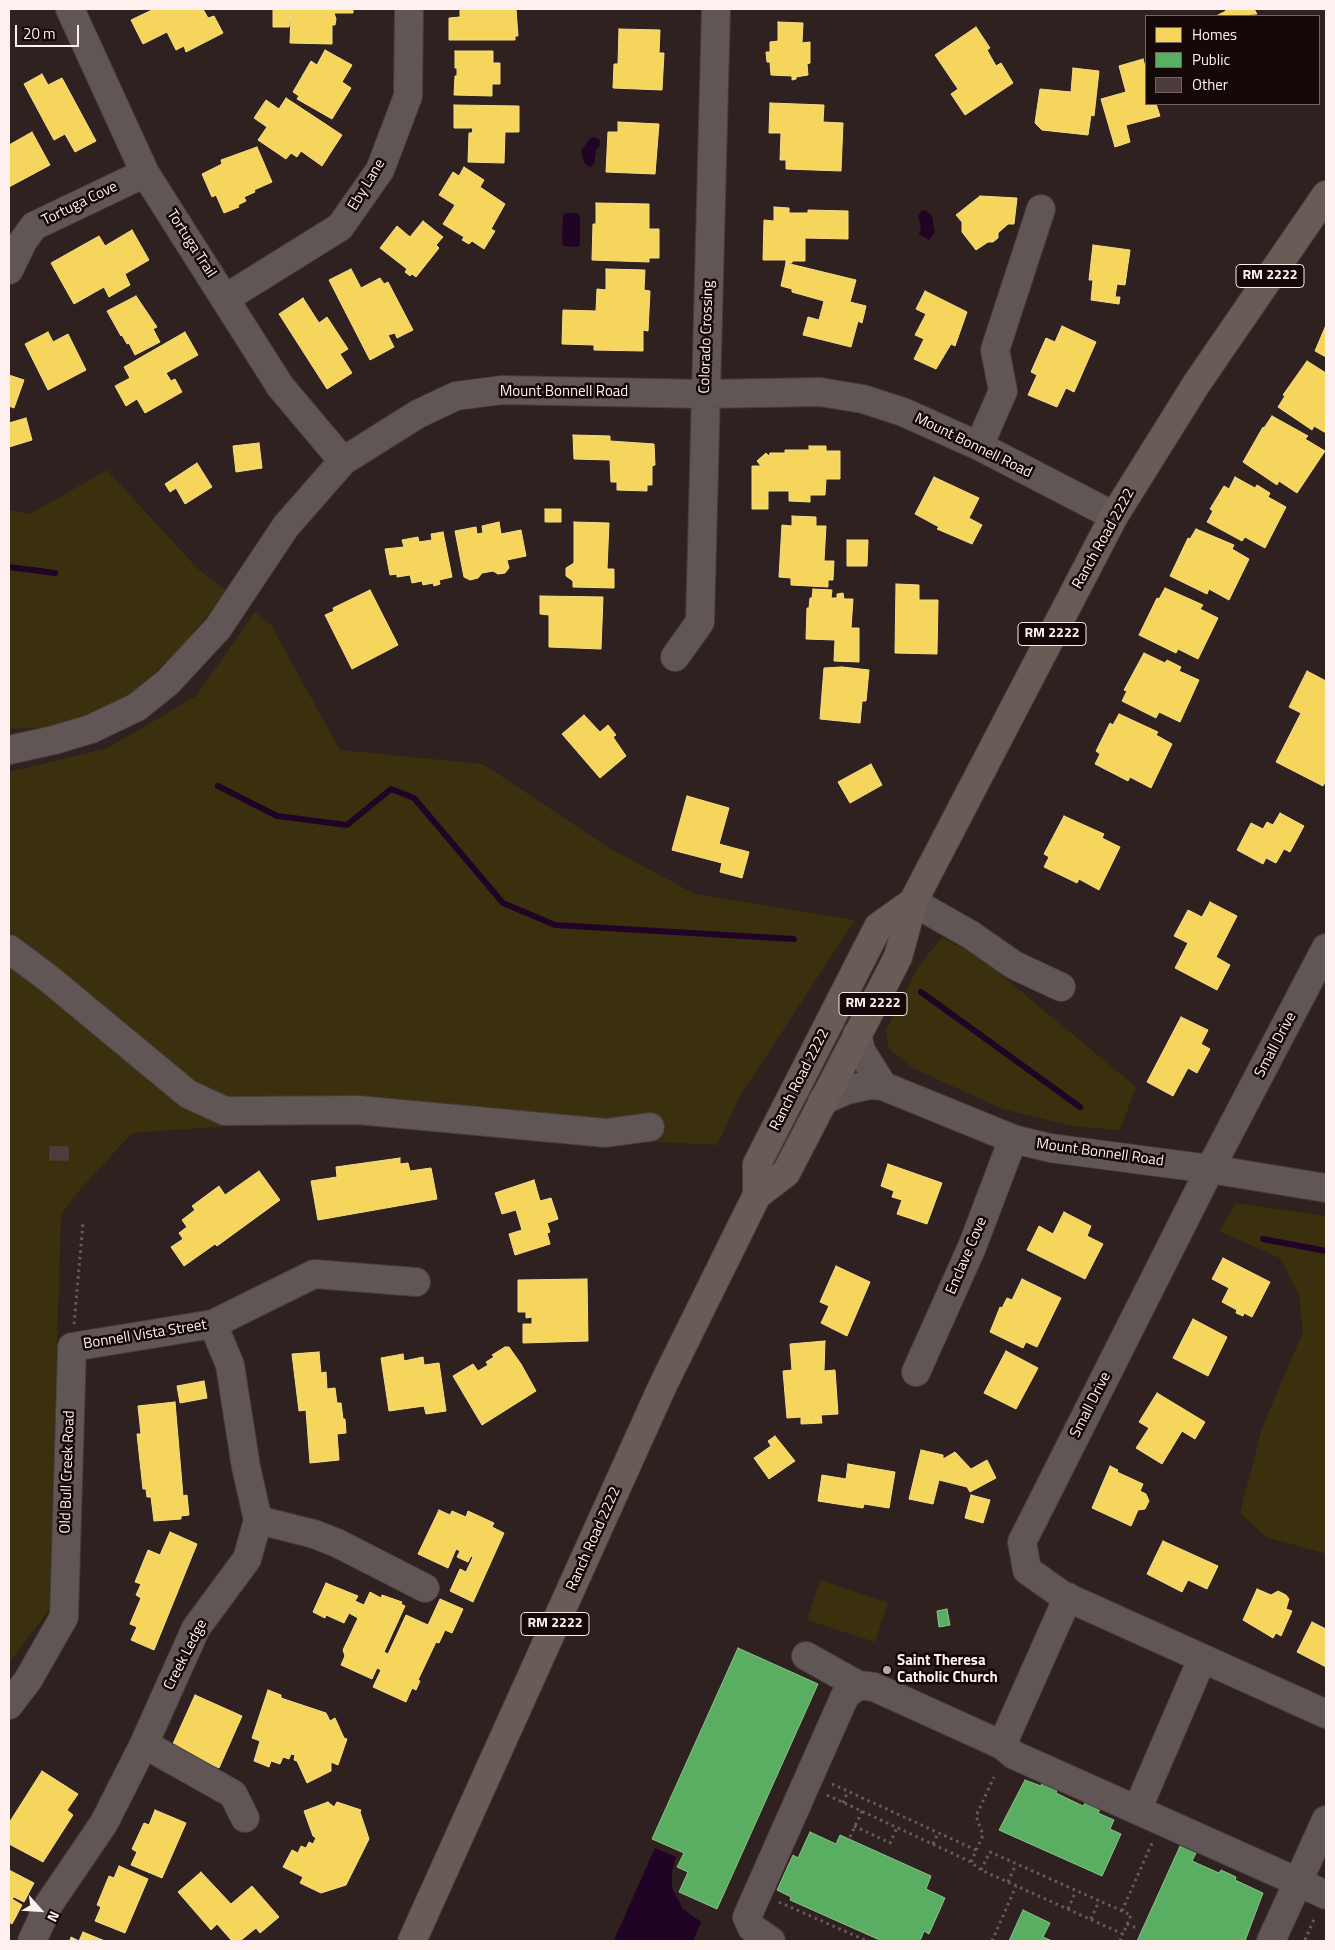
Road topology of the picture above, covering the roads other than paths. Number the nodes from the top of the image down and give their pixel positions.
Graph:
1 (70, 9) edge
2 (409, 9) edge
3 (716, 9) edge
4 (145, 173) junction
5 (1326, 194) edge
6 (1041, 209) dead end
7 (9, 270) edge
8 (226, 298) junction
9 (706, 394) junction
10 (979, 446) junction
11 (343, 460) junction
12 (1114, 516) junction
13 (675, 657) dead end
14 (9, 750) edge
15 (913, 902) junction
16 (1326, 948) edge
17 (9, 949) edge
18 (1061, 987) dead end
19 (857, 1034) junction
20 (883, 1086) junction
21 (822, 1101) junction
22 (650, 1127) dead end
23 (1013, 1139) junction
24 (1210, 1169) junction
25 (1326, 1188) edge
26 (757, 1194) junction
27 (416, 1282) dead end
28 (213, 1324) junction
29 (72, 1347) joint
30 (916, 1372) dead end
31 (258, 1520) junction
32 (425, 1588) dead end
33 (1068, 1597) junction
34 (806, 1656) dead end
35 (1202, 1659) junction
36 (858, 1685) junction
37 (9, 1705) edge
38 (1326, 1714) edge
39 (144, 1744) junction
40 (1002, 1745) junction
41 (1137, 1810) junction
42 (245, 1818) dead end
43 (1326, 1820) edge
44 (1298, 1882) junction
45 (1326, 1895) edge
46 (32, 1941) edge
47 (412, 1941) edge
48 (771, 1941) edge
49 (1271, 1941) edge

1 - 4 street, Tortuga Trail
2 - 8 street, Eby Lane
3 - 9 street, Colorado Crossing
4 - 7 street, Tortuga Cove
4 - 8 street, Tortuga Trail
5 - 12 main road, Ranch Road 2222 / RM 2222
6 - 10 street
8 - 11 street, Tortuga Trail
9 - 10 street, Mount Bonnell Road
9 - 11 street, Mount Bonnell Road
9 - 13 street, Colorado Crossing
10 - 12 street, Mount Bonnell Road
11 - 14 street, Mount Bonnell Road
12 - 15 main road, Ranch Road 2222 / RM 2222
15 - 18 street
15 - 19 main road, Ranch Road 2222 / RM 2222
15 - 26 main road, Ranch Road 2222 / RM 2222
16 - 24 street, Small Drive
17 - 22 street
19 - 20 street
19 - 21 main road, Ranch Road 2222 / RM 2222
20 - 21 street, Mount Bonnell Road
20 - 23 street, Mount Bonnell Road
21 - 26 main road, Ranch Road 2222 / RM 2222
23 - 24 street, Mount Bonnell Road
23 - 30 street, Enclave Cove
24 - 25 street, Mount Bonnell Road
24 - 33 street, Small Drive
26 - 47 main road, Ranch Road 2222 / RM 2222
27 - 28 street, Bonnell Vista Street
28 - 29 street, Bonnell Vista Street
28 - 31 street, Creek Ledge
29 - 37 street, Old Bull Creek Road
31 - 32 street
31 - 39 street, Creek Ledge
33 - 35 street, Small Drive
33 - 40 street
34 - 36 street
35 - 38 street, Small Drive
35 - 41 street
36 - 40 street
36 - 48 street
39 - 42 street
39 - 46 street, Creek Ledge
40 - 41 street
41 - 44 street
43 - 44 street
44 - 45 street
44 - 49 street

